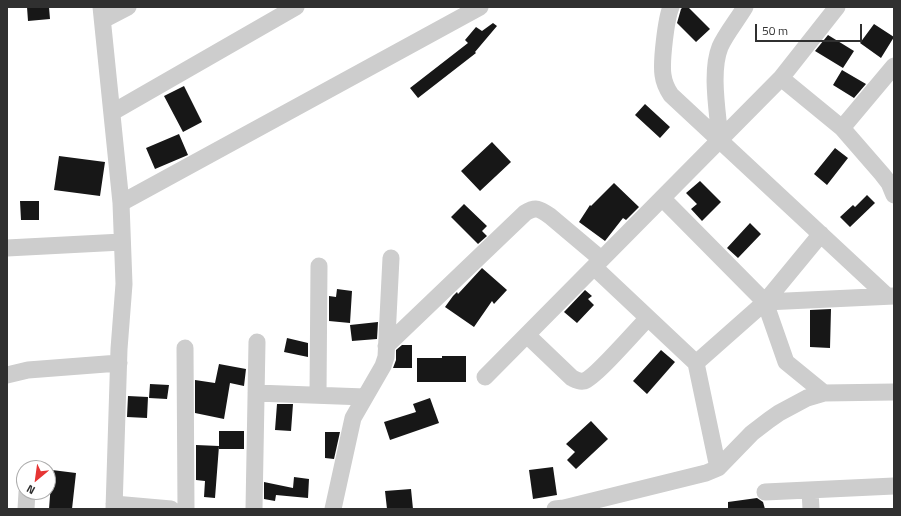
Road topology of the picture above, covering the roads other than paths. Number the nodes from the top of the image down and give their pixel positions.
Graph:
1 (128, 7) edge
2 (296, 7) edge
3 (480, 7) edge
4 (671, 7) edge
5 (745, 7) edge
6 (837, 7) edge
7 (102, 14) edge
8 (894, 66) edge
9 (781, 78) junction
10 (112, 112) junction
11 (842, 128) junction
12 (720, 140) junction
13 (894, 195) edge
14 (662, 198) junction
15 (121, 203) junction
16 (821, 234) junction
17 (122, 242) junction
18 (7, 248) edge
19 (392, 258) dead end
20 (598, 263) junction
21 (319, 266) dead end
22 (891, 296) edge
23 (765, 302) junction
24 (648, 318) junction
25 (527, 335) junction
26 (257, 342) dead end
27 (386, 346) junction
28 (185, 348) dead end
29 (119, 356) junction
30 (696, 363) junction
31 (7, 375) edge
32 (485, 377) dead end
33 (894, 392) edge
34 (256, 393) junction
35 (824, 393) junction
36 (318, 395) junction
37 (365, 397) junction
38 (718, 468) junction
39 (894, 486) edge
40 (810, 490) junction
41 (765, 492) dead end
42 (114, 506) edge
43 (171, 509) edge
44 (186, 509) edge
45 (254, 509) edge
46 (333, 509) edge
47 (561, 509) edge
48 (811, 509) edge

1 - 7 street
2 - 10 street
3 - 15 street
4 - 12 street
5 - 12 street
6 - 9 street
7 - 10 street
8 - 11 street
9 - 11 street
9 - 12 street
10 - 15 street
11 - 13 street
12 - 14 street
12 - 16 street
14 - 20 street
14 - 23 street
15 - 17 street
16 - 22 street
16 - 23 street
17 - 18 street
17 - 29 street
19 - 27 street
20 - 24 street
20 - 25 street
20 - 27 street
21 - 36 street
22 - 23 street
23 - 30 street
23 - 35 street
24 - 25 street
24 - 30 street
25 - 32 street
26 - 34 street
27 - 37 street
28 - 44 street
29 - 31 street
29 - 42 street
30 - 38 street
33 - 35 street
34 - 36 street
34 - 45 street
35 - 38 street
36 - 37 street
37 - 46 street
38 - 47 street
39 - 40 street
40 - 41 street
40 - 48 street
42 - 43 street

